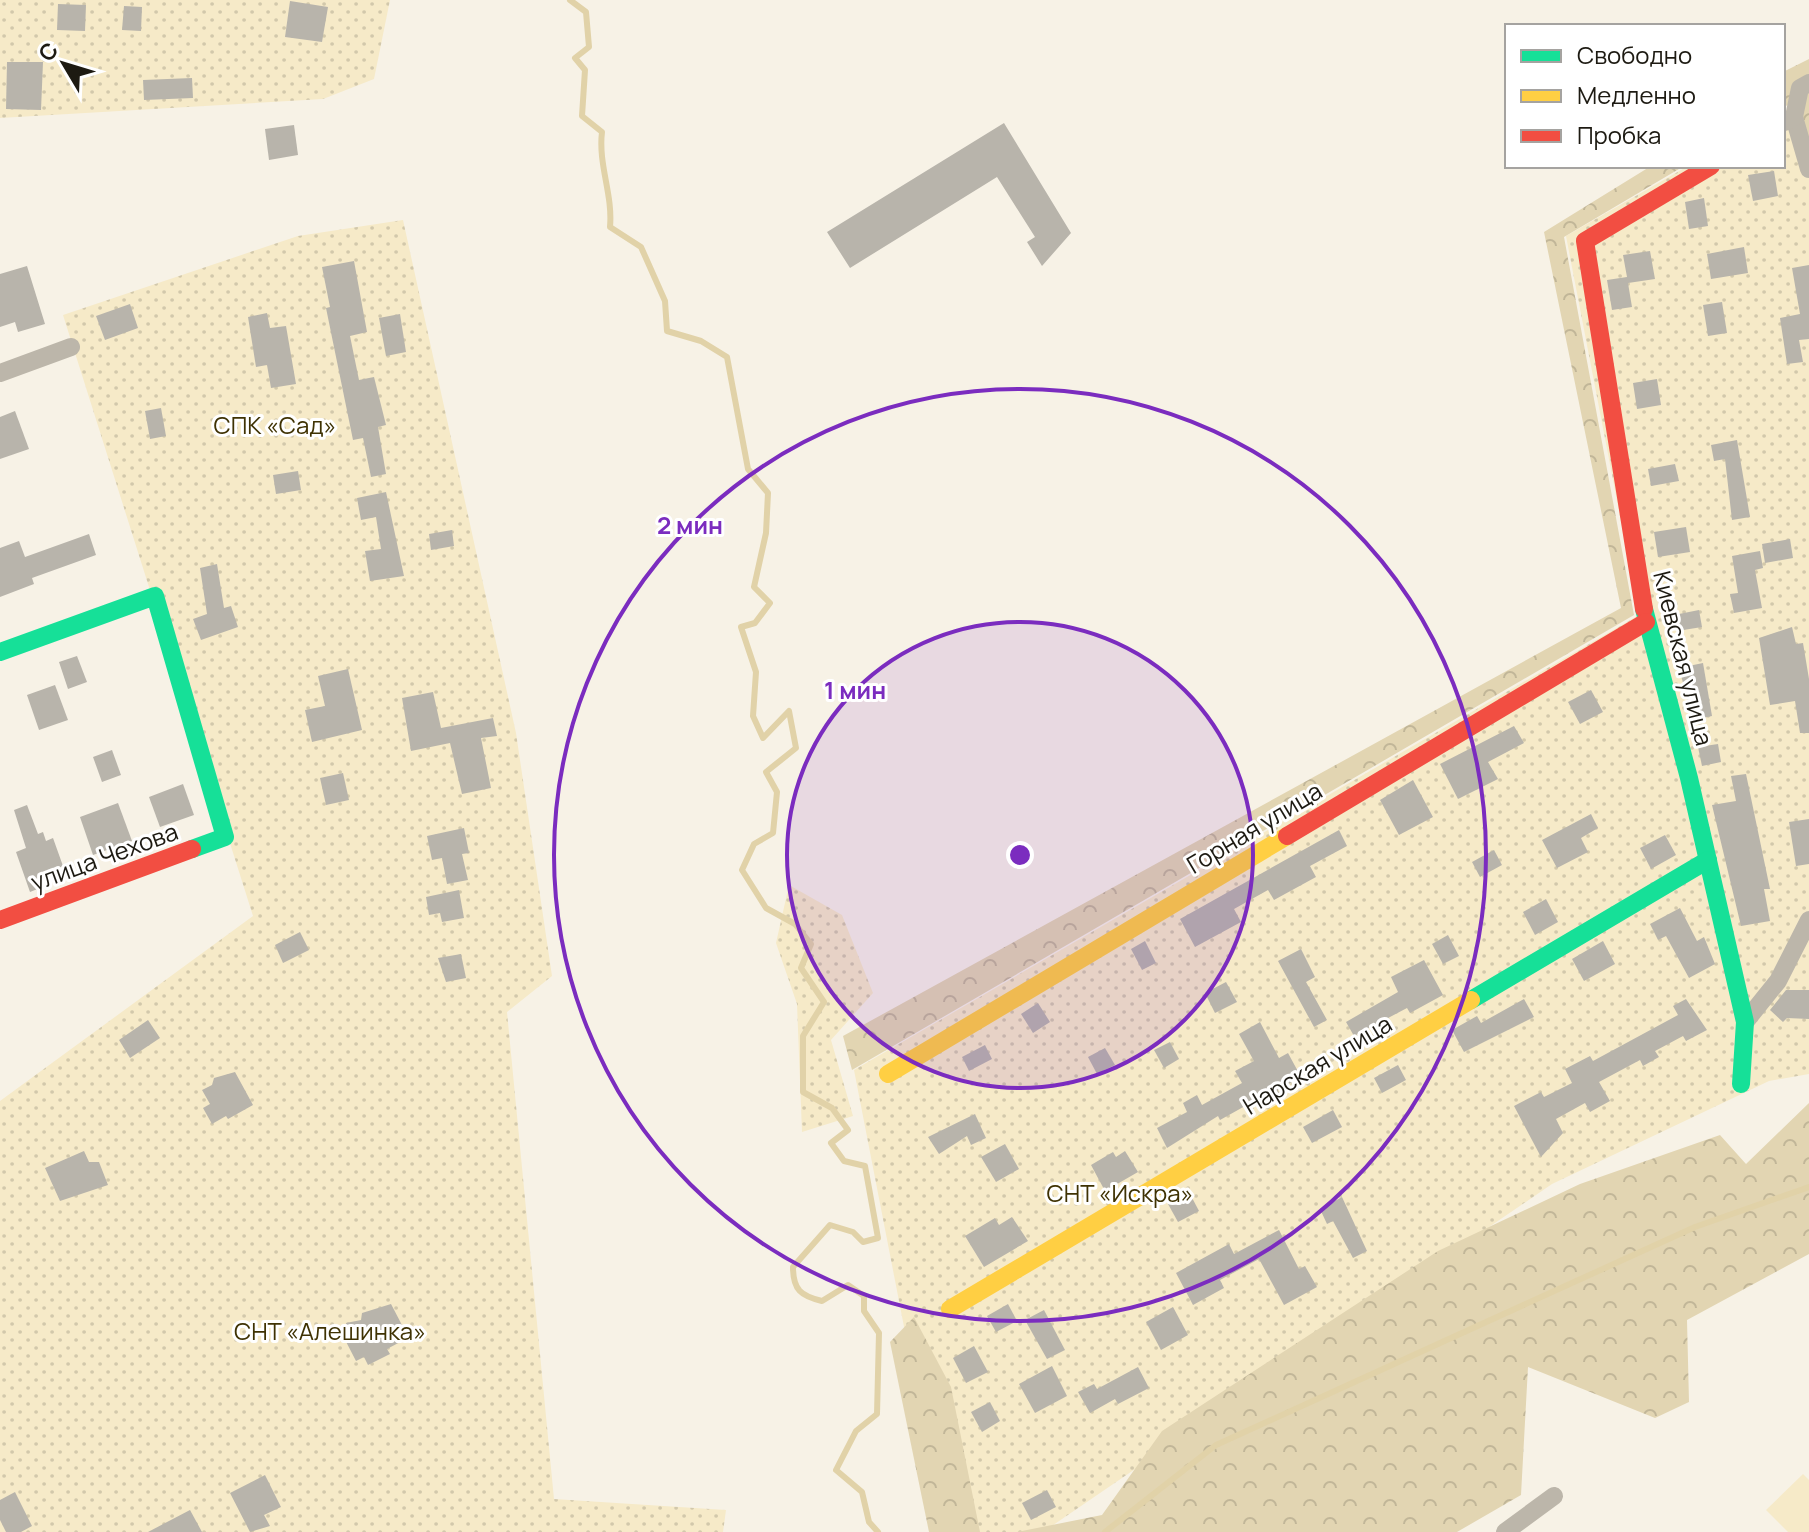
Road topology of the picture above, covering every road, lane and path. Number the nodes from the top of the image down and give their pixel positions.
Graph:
1 (1809, 83) edge
2 (1788, 120) edge
3 (1708, 168) edge
4 (1809, 169) edge
5 (71, 347) dead end
6 (0, 373) edge
7 (1646, 622) junction
8 (0, 652) edge
9 (1708, 860) junction
10 (0, 920) edge
11 (1809, 920) edge
12 (1745, 1022) junction
13 (888, 1074) dead end
14 (1741, 1084) dead end
15 (950, 1309) dead end
16 (1554, 1496) dead end
17 (1505, 1532) edge

1 - 2 street
2 - 4 street
3 - 7 street, Киевская улица
5 - 6 street
7 - 9 street, Киевская улица
7 - 13 street, Горная улица
8 - 10 street, улица Чехова
9 - 12 street, Киевская улица
9 - 15 street, Нарская улица
11 - 12 street
12 - 14 street, Киевская улица
16 - 17 street

